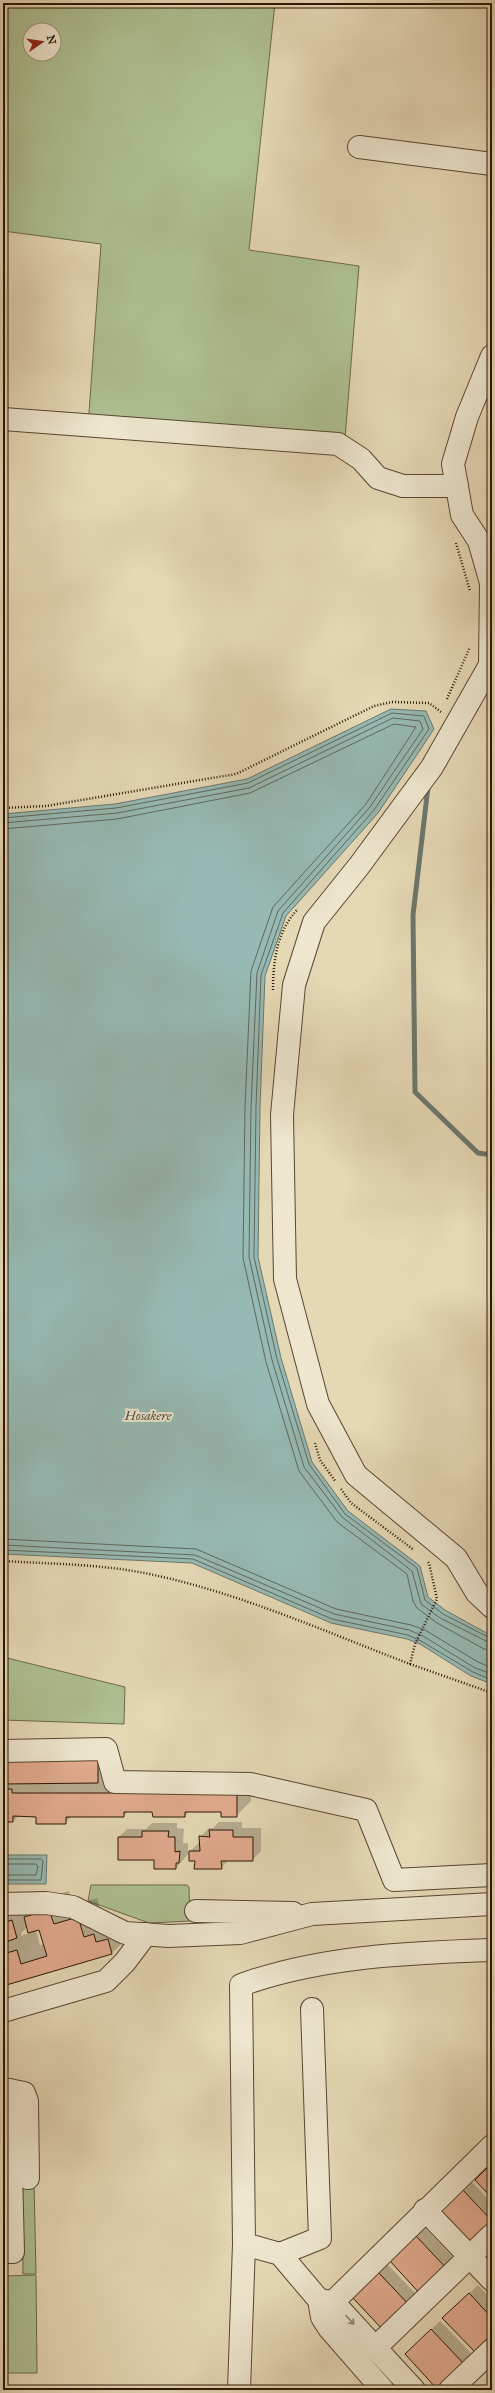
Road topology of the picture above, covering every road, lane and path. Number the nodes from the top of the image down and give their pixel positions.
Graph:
1 (359, 147) dead end
2 (492, 164) edge
3 (492, 356) edge
4 (3, 419) edge
5 (457, 486) junction
6 (462, 515) junction
7 (471, 594) dead end
8 (471, 645) dead end
9 (441, 712) junction
10 (439, 720) dead end
11 (3, 808) edge
12 (299, 908) dead end
13 (273, 992) dead end
14 (314, 1438) dead end
15 (418, 1554) dead end
16 (423, 1558) dead end
17 (3, 1561) edge
18 (492, 1607) edge
19 (410, 1664) junction
20 (492, 1693) edge
21 (3, 1751) edge
22 (492, 1875) edge
23 (3, 1904) edge
24 (492, 1904) edge
25 (196, 1911) dead end
26 (312, 1914) junction
27 (146, 1934) junction
28 (492, 1950) edge
29 (312, 2009) dead end
30 (3, 2011) edge
31 (6, 2090) edge
32 (492, 2146) edge
33 (28, 2178) dead end
34 (425, 2210) junction
35 (492, 2235) edge
36 (244, 2244) junction
37 (3, 2252) edge
38 (280, 2254) junction
39 (470, 2257) junction
40 (492, 2280) edge
41 (326, 2301) junction
42 (375, 2348) junction
43 (492, 2350) edge
44 (239, 2390) edge
45 (383, 2390) edge
46 (414, 2390) edge
47 (450, 2390) edge

1 - 2 street
3 - 5 street
4 - 5 street
5 - 6 street
6 - 7 path
6 - 18 street
8 - 9 path
9 - 10 path
9 - 11 path
12 - 13 path
14 - 15 path
16 - 19 path
17 - 19 path
19 - 20 path
21 - 22 street
23 - 27 street
24 - 26 street
25 - 26 street
26 - 27 street
27 - 30 street
28 - 36 street
29 - 38 street
31 - 33 street
31 - 37 street
32 - 34 street
34 - 39 street
34 - 41 street
35 - 39 street
36 - 38 street
36 - 44 street
38 - 41 street
39 - 40 street
39 - 42 street
41 -> 42 street
41 - 45 street
42 - 46 street
43 - 47 street

